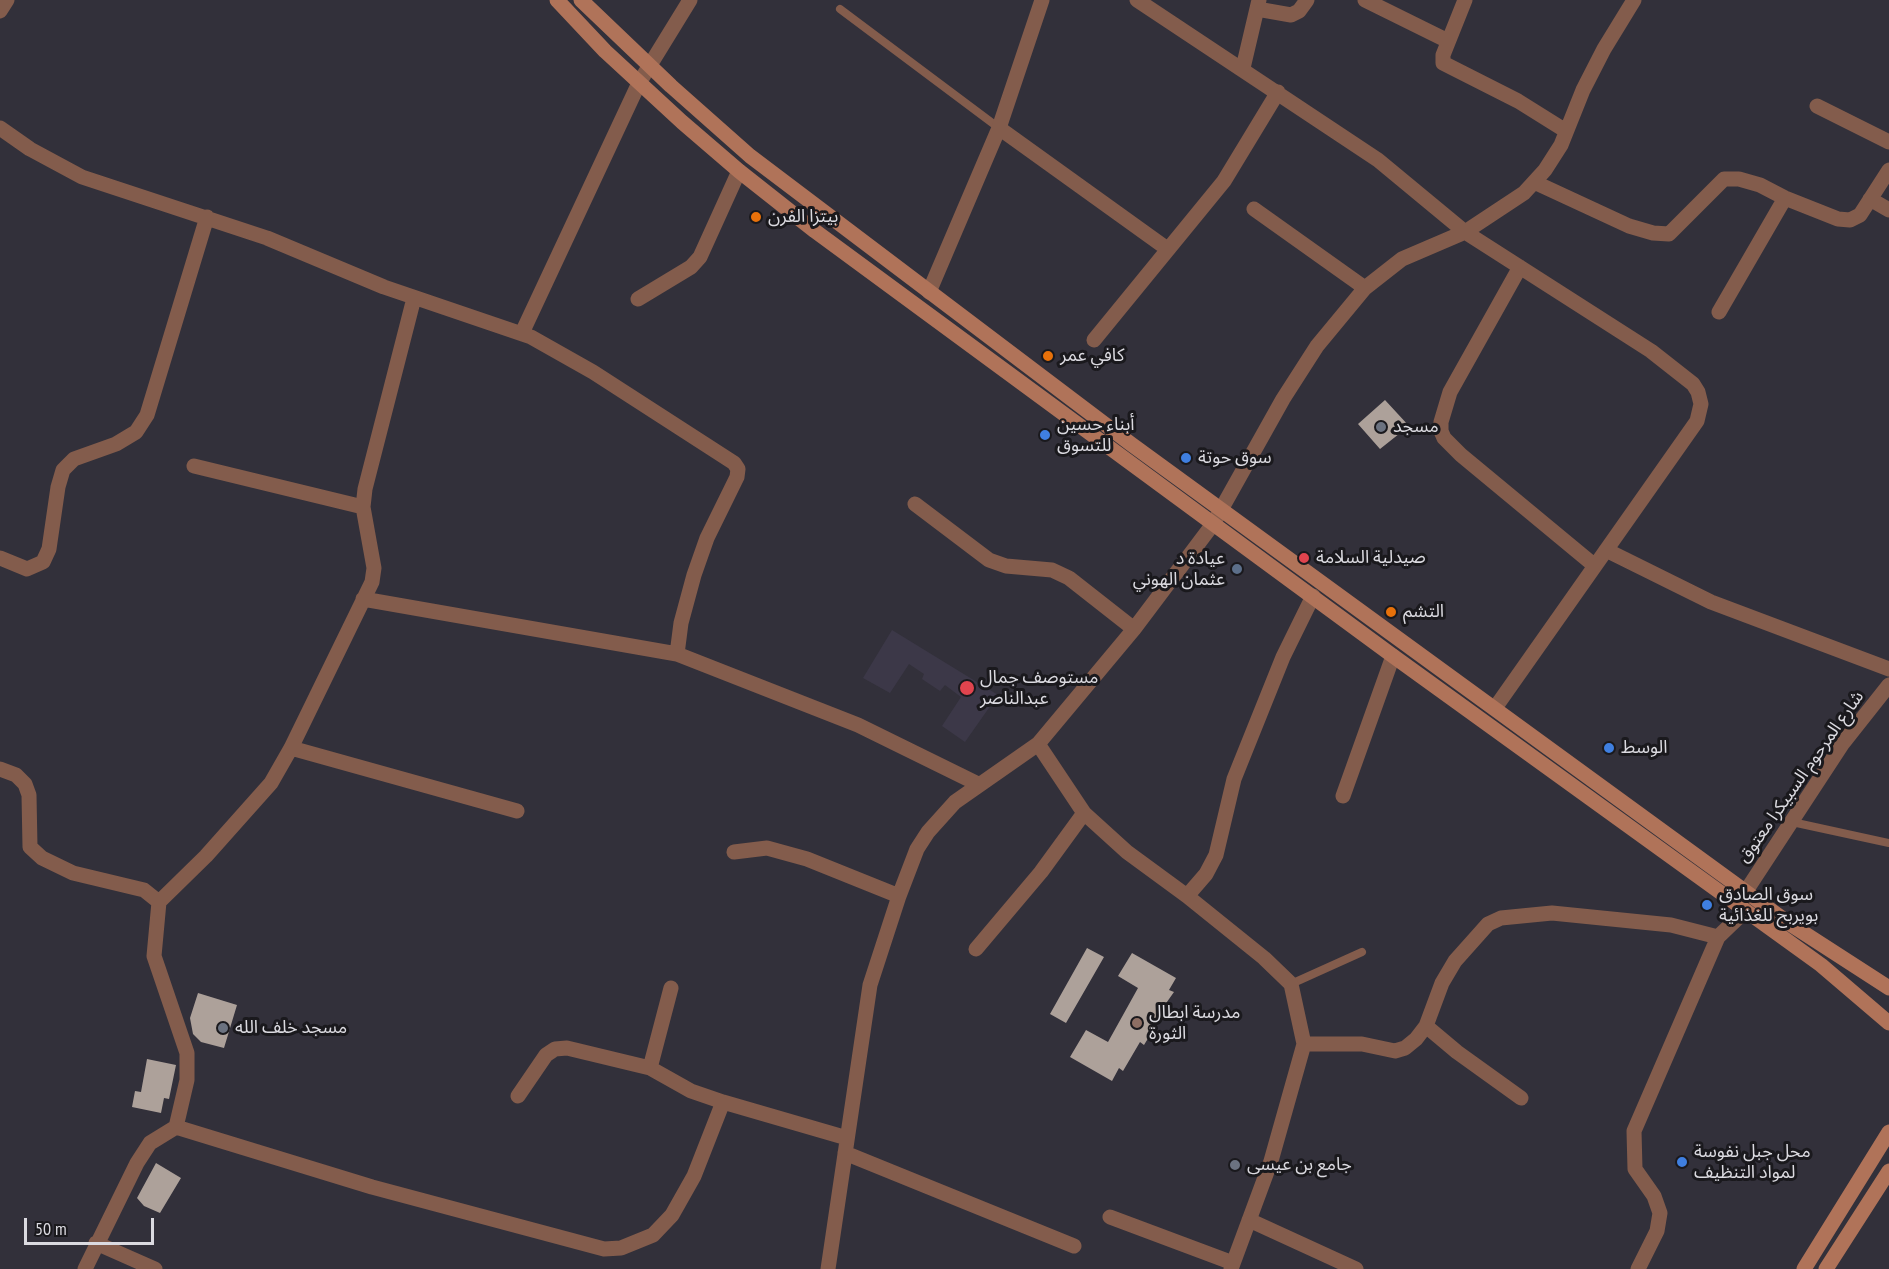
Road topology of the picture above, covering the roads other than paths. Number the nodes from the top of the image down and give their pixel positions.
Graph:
1 (8, 0) edge
2 (556, 0) edge
3 (581, 0) edge
4 (690, 0) edge
5 (1042, 0) edge
6 (1137, 0) edge
7 (1307, 0) edge
8 (1366, 0) edge
9 (1465, 0) edge
10 (1634, 0) edge
11 (1258, 4) edge
12 (840, 9) dead end
13 (0, 11) edge
14 (1448, 41) junction
15 (651, 67) junction
16 (1243, 68) junction
17 (639, 83) junction
18 (1278, 92) junction
19 (1817, 106) dead end
20 (0, 128) edge
21 (999, 128) junction
22 (1566, 131) junction
23 (1889, 142) edge
24 (739, 171) junction
25 (1889, 171) edge
26 (1534, 182) junction
27 (1785, 198) junction
28 (1870, 199) junction
29 (1254, 209) dead end
30 (1889, 210) edge
31 (207, 217) junction
32 (1465, 232) junction
33 (1166, 248) junction
34 (1520, 267) junction
35 (1365, 288) junction
36 (929, 292) junction
37 (414, 298) junction
38 (638, 299) dead end
39 (1719, 312) dead end
40 (522, 333) junction
41 (1094, 340) dead end
42 (194, 466) dead end
43 (915, 504) dead end
44 (363, 507) junction
45 (1222, 510) junction
46 (1213, 524) junction
47 (1606, 550) junction
48 (0, 558) edge
49 (1594, 566) junction
50 (1313, 596) junction
51 (363, 598) junction
52 (1134, 629) junction
53 (677, 654) junction
54 (1393, 656) junction
55 (1889, 669) edge
56 (1889, 685) edge
57 (1495, 708) junction
58 (1038, 744) junction
59 (291, 747) junction
60 (0, 769) edge
61 (978, 784) junction
62 (1343, 796) dead end
63 (517, 810) dead end
64 (1084, 813) junction
65 (1792, 822) junction
66 (1889, 843) edge
67 (734, 852) dead end
68 (1746, 891) junction
69 (899, 896) junction
70 (1187, 896) junction
71 (159, 902) junction
72 (1744, 912) junction
73 (1719, 937) junction
74 (976, 949) dead end
75 (1362, 952) dead end
76 (1291, 984) junction
77 (671, 988) dead end
78 (1889, 988) edge
79 (1889, 1023) edge
80 (1426, 1026) junction
81 (1304, 1044) junction
82 (650, 1068) junction
83 (518, 1096) dead end
84 (1521, 1098) dead end
85 (723, 1102) junction
86 (176, 1127) junction
87 (1889, 1132) edge
88 (847, 1138) junction
89 (845, 1153) junction
90 (1889, 1172) edge
91 (1110, 1216) dead end
92 (1249, 1220) junction
93 (96, 1243) junction
94 (1074, 1246) dead end
95 (1232, 1266) edge
96 (85, 1269) edge
97 (155, 1269) edge
98 (828, 1269) edge
99 (1356, 1269) edge
100 (1638, 1269) edge
101 (1804, 1269) edge
102 (1826, 1269) edge

1 - 13 street
2 - 17 main road
3 - 15 main road
4 - 15 street
5 - 21 street
6 - 16 street
7 - 11 street
8 - 14 street
9 - 14 street
10 - 22 street
11 - 16 street
12 - 21 lane
14 - 22 street
15 - 17 street
15 - 36 main road
16 - 18 street
17 - 24 main road
17 - 40 street
18 - 32 street
18 - 33 street
19 - 23 street
20 - 31 street
21 - 33 street
21 - 36 street
22 - 26 street
24 - 38 street
24 - 46 main road
25 - 28 street
26 - 27 street
26 - 32 street
27 - 28 street
27 - 39 street
28 - 30 street
29 - 35 street
31 - 37 street
31 - 48 street
32 - 34 street
32 - 35 street
33 - 41 street
34 - 47 street
34 - 49 street
35 - 45 street
36 - 45 main road
37 - 40 street
37 - 44 street
40 - 53 street
42 - 44 street
43 - 52 street
44 - 51 street
45 - 46 street
45 - 57 main road
46 - 50 main road
46 - 52 street
47 - 49 street
47 - 55 street
49 - 57 street
50 - 54 main road
50 - 70 street
51 - 53 street
51 - 59 street
52 - 58 street
53 - 61 street
54 - 62 street
54 - 72 main road
56 - 65 street, شارع المرحوم السبيكرا معتوق
57 - 68 main road
58 - 61 street
58 - 64 street
59 - 63 street
59 - 71 street
60 - 71 street
61 - 69 street
64 - 70 street
64 - 74 street
65 - 66 lane
65 - 68 street, شارع المرحوم السبيكرا معتوق
67 - 69 street
68 - 78 main road
69 - 88 street
70 - 76 street
71 - 86 street
72 - 73 street
72 - 79 main road
73 - 80 street
73 - 100 street
75 - 76 lane
76 - 81 street
77 - 82 street
80 - 81 street
80 - 84 street
81 - 92 street
82 - 83 street
82 - 85 street
85 - 86 street
85 - 88 street
86 - 93 street
87 - 101 main road
88 - 89 street
89 - 94 street
89 - 98 street
90 - 102 main road
91 - 95 street
92 - 95 street
92 - 99 street
93 - 96 street
93 - 97 street

